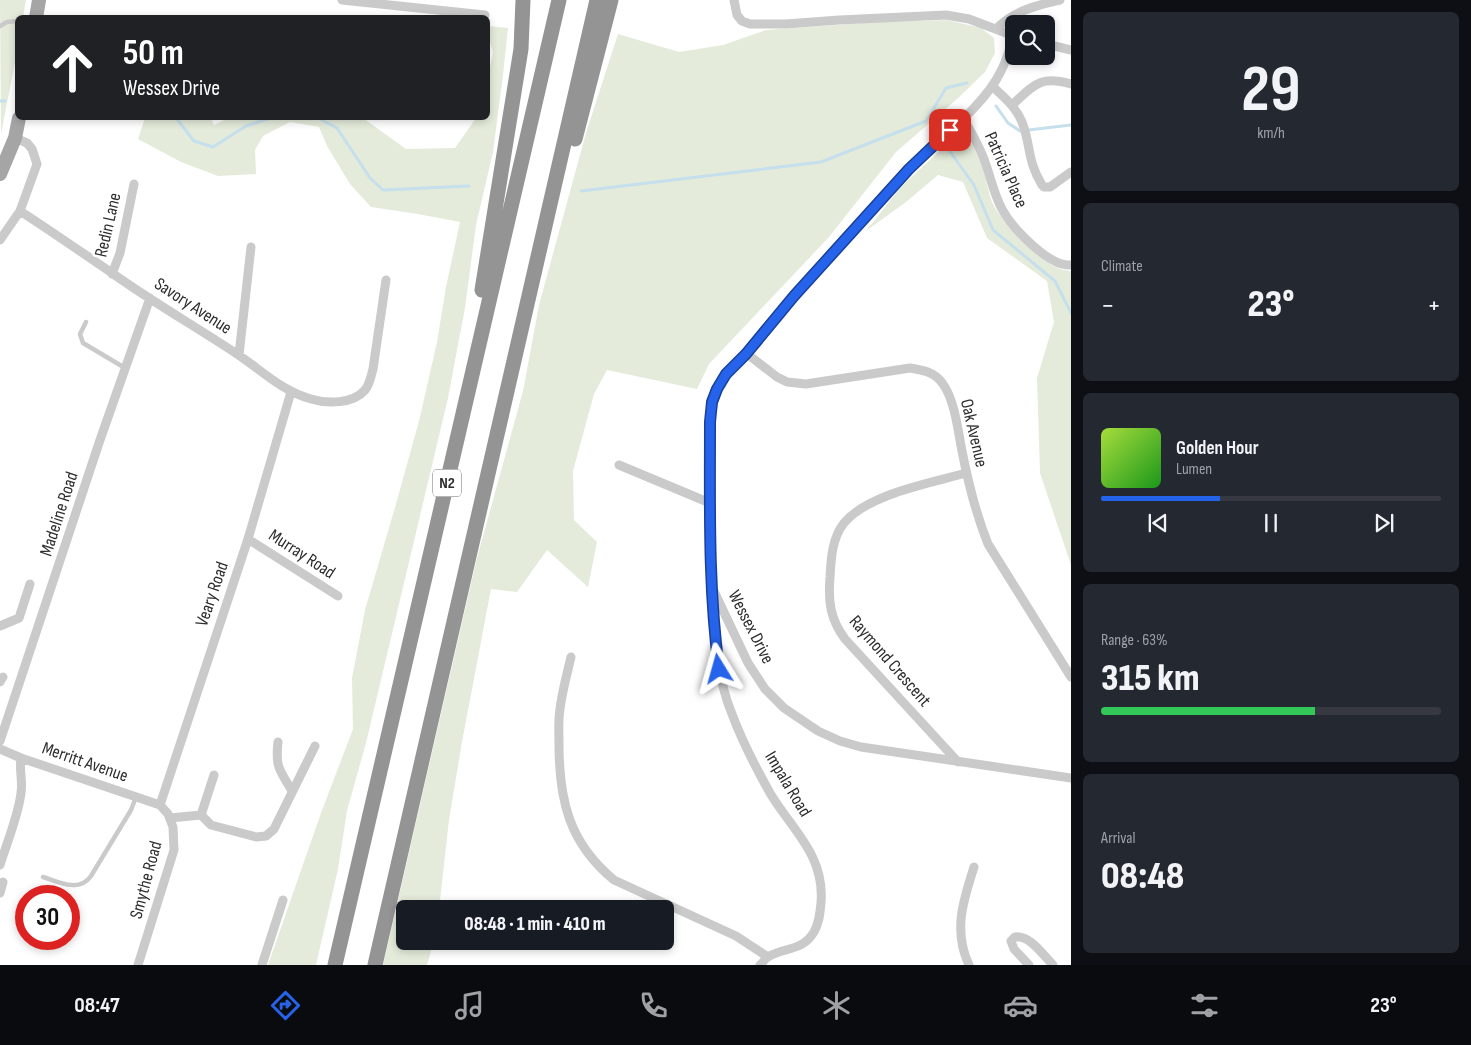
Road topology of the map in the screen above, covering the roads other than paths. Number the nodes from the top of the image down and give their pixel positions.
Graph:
1 (39, 0) edge
2 (342, 0) edge
3 (523, 0) edge
4 (559, 0) edge
5 (597, 0) edge
6 (611, 0) edge
7 (734, 0) edge
8 (1060, 0) edge
9 (36, 15) edge
10 (485, 15) dead end
11 (15, 21) edge
12 (0, 26) edge
13 (997, 28) junction
14 (1005, 32) edge
15 (1055, 46) edge
16 (1071, 50) edge
17 (1005, 64) edge
18 (1071, 84) edge
19 (992, 86) junction
20 (1012, 105) junction
21 (963, 118) junction
22 (19, 120) edge
23 (15, 138) junction
24 (1071, 172) edge
25 (0, 174) edge
26 (134, 184) dead end
27 (20, 212) junction
28 (0, 240) edge
29 (251, 247) dead end
30 (1071, 265) edge
31 (112, 274) junction
32 (386, 280) dead end
33 (150, 298) junction
34 (86, 322) dead end
35 (746, 354) junction
36 (239, 355) junction
37 (126, 368) junction
38 (511, 375) junction
39 (469, 390) junction
40 (291, 392) junction
41 (619, 465) dead end
42 (966, 474) junction
43 (710, 503) junction
44 (248, 538) junction
45 (30, 584) dead end
46 (712, 587) junction
47 (338, 596) dead end
48 (0, 626) edge
49 (571, 657) dead end
50 (1071, 677) edge
51 (0, 741) edge
52 (278, 742) dead end
53 (315, 746) dead end
54 (0, 749) edge
55 (21, 758) junction
56 (958, 762) junction
57 (214, 775) dead end
58 (1071, 778) edge
59 (292, 791) junction
60 (136, 797) junction
61 (160, 806) junction
62 (201, 815) junction
63 (170, 818) junction
64 (0, 865) edge
65 (974, 867) dead end
66 (44, 877) dead end
67 (3, 882) dead end
68 (0, 893) edge
69 (283, 900) dead end
70 (768, 957) junction
71 (138, 965) edge
72 (262, 965) edge
73 (334, 965) edge
74 (375, 965) edge
75 (760, 965) edge
76 (969, 965) edge
77 (1029, 965) edge
78 (1053, 965) edge

1 - 9 main road
2 - 10 street
3 - 39 highway
4 - 39 highway, N2
5 - 38 highway, N2
6 - 38 highway
7 - 13 street
8 - 13 street
11 - 12 lane
13 - 14 street
15 - 16 street
17 - 19 street, Wessex Drive
18 - 20 street
19 - 20 street
19 - 21 street, Wessex Drive
20 - 24 street
21 - 30 street, Patricia Place
21 - 35 street, Wessex Drive
22 - 23 main road
23 - 25 main road
23 - 27 street
26 - 31 street, Redin Lane
27 - 28 street
27 - 31 street, Savory Avenue
29 - 36 street
31 - 33 street, Savory Avenue
32 - 40 street, Savory Avenue
33 - 36 street, Savory Avenue
33 - 37 street, Madeline Road
34 - 37 lane
35 - 42 street, Oak Avenue
35 - 43 street, Wessex Drive
36 - 40 street, Savory Avenue
37 - 51 street, Madeline Road
38 - 74 highway, N2
39 - 73 highway, N2
40 - 44 street, Veary Road
41 - 43 street
42 - 50 street, Oak Avenue
42 - 56 street, Raymond Crescent
43 - 46 street, Wessex Drive
44 - 47 street, Murray Road
44 - 61 street, Veary Road
45 - 48 street
46 - 56 street, Wessex Drive
46 - 70 street, Impala Road
49 - 70 street
52 - 59 street
53 - 59 street
54 - 55 street, Merritt Avenue
55 - 60 street, Merritt Avenue
55 - 64 street
56 - 58 street, Wessex Drive
57 - 62 street
59 - 62 street
60 - 61 street, Merritt Avenue
60 - 66 lane
61 - 63 street, Smythe Road
62 - 63 street
63 - 71 street, Smythe Road
65 - 76 street
67 - 68 street
69 - 72 street
70 - 75 street, Impala Road
77 - 78 street

